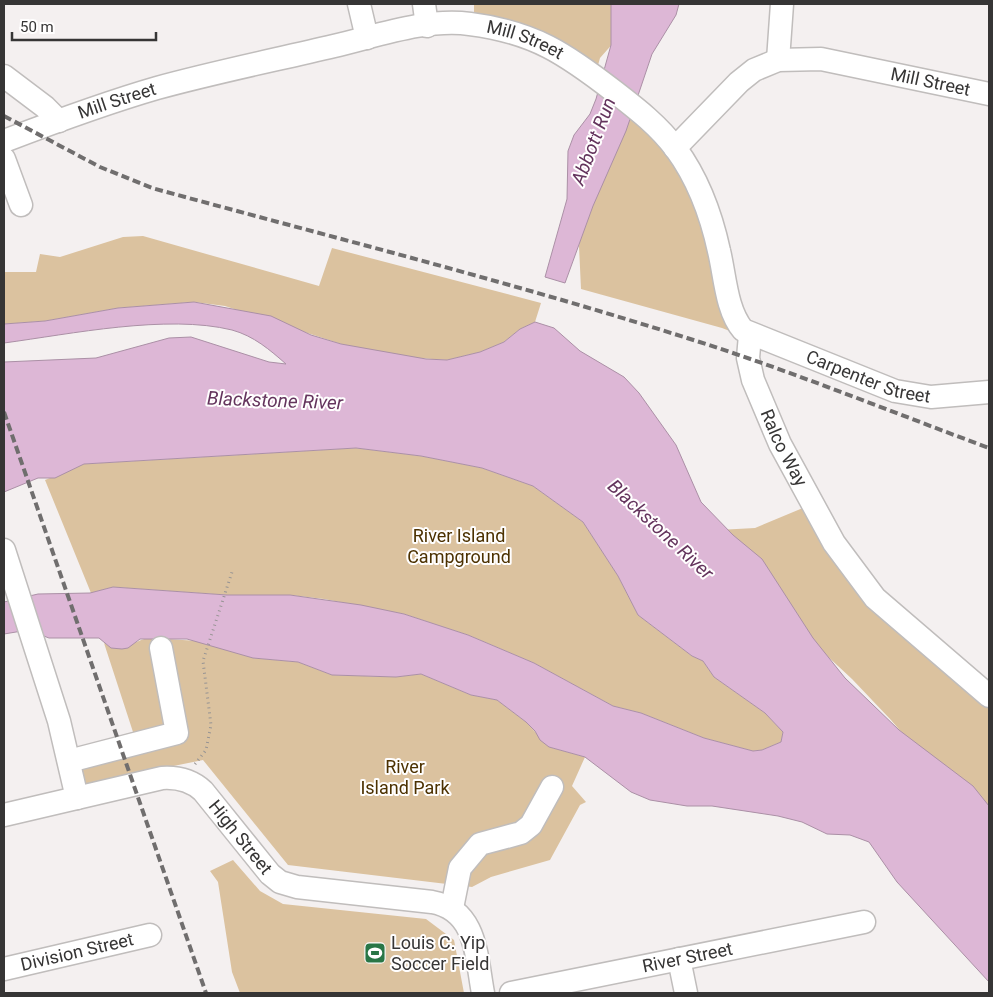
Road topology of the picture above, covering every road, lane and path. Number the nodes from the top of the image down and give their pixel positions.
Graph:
1 (359, 4) edge
2 (424, 4) edge
3 (782, 4) edge
4 (428, 26) junction
5 (367, 38) junction
6 (778, 60) junction
7 (4, 76) edge
8 (989, 94) edge
9 (59, 121) junction
10 (4, 141) edge
11 (675, 148) junction
12 (4, 159) edge
13 (21, 205) dead end
14 (750, 334) junction
15 (989, 392) edge
16 (4, 550) edge
17 (232, 572) dead end
18 (161, 648) dead end
19 (989, 696) edge
20 (69, 761) junction
21 (186, 781) junction
22 (552, 786) dead end
23 (77, 798) junction
24 (4, 815) edge
25 (452, 908) junction
26 (864, 922) dead end
27 (150, 935) dead end
28 (679, 959) junction
29 (4, 969) edge
30 (483, 993) edge
31 (511, 993) edge
32 (686, 993) edge

1 - 5 street
2 - 4 street
3 - 6 street
4 - 5 street, Mill Street
4 - 11 street, Mill Street
5 - 9 street, Mill Street
6 - 8 street, Mill Street
6 - 11 street, Mill Street
7 - 9 street
9 - 10 street, Mill Street
11 - 14 street
12 - 13 street
14 - 15 street, Carpenter Street
14 - 19 street, Ralco Way
16 - 20 street
17 - 21 path
18 - 20 street
20 - 23 street
21 - 23 street, High Street
21 - 25 street, High Street
22 - 25 street
23 - 24 street, High Street
25 - 30 street
26 - 28 street, River Street
27 - 29 street, Division Street
28 - 31 street, River Street
28 - 32 street

